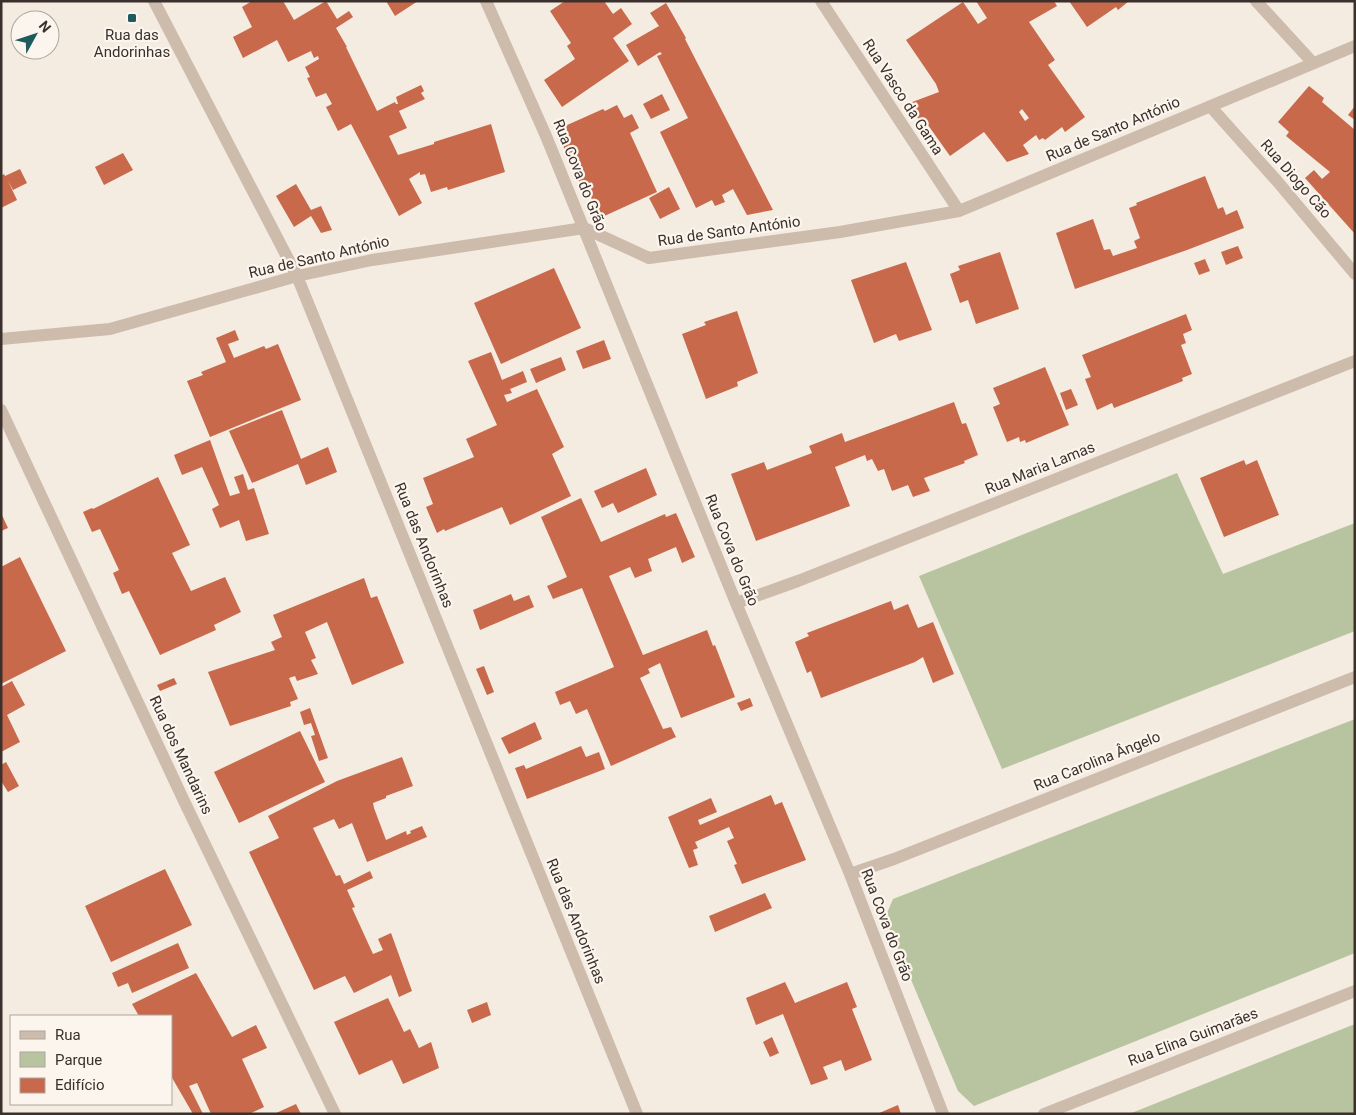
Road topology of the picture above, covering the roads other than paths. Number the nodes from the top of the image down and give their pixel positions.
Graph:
1 (154, 1) edge
2 (486, 1) edge
3 (821, 1) edge
4 (1256, 1) edge
5 (1355, 46) edge
6 (1313, 63) junction
7 (1210, 106) junction
8 (959, 211) junction
9 (584, 228) junction
10 (1355, 274) edge
11 (297, 276) junction
12 (1, 339) edge
13 (1355, 361) edge
14 (1, 410) edge
15 (736, 603) junction
16 (1355, 677) edge
17 (850, 874) junction
18 (1355, 992) edge
19 (335, 1114) edge
20 (637, 1114) edge
21 (943, 1114) edge
22 (1044, 1114) edge

1 - 11 street, Rua das Andorinhas
2 - 9 street, Rua Cova do Grão
3 - 8 street, Rua Vasco da Gama
4 - 6 street
5 - 6 street, Rua de Santo António
6 - 7 street, Rua de Santo António
7 - 8 street, Rua de Santo António
7 - 10 street, Rua Diogo Cão
8 - 9 street, Rua de Santo António
9 - 11 street, Rua de Santo António
9 - 15 street, Rua Cova do Grão
11 - 12 street, Rua de Santo António
11 - 20 street, Rua das Andorinhas
13 - 15 street, Rua Maria Lamas
14 - 19 street, Rua dos Mandarins
15 - 17 street, Rua Cova do Grão
16 - 17 street, Rua Carolina Ângelo
17 - 21 street, Rua Cova do Grão
18 - 22 street, Rua Elina Guimarães

